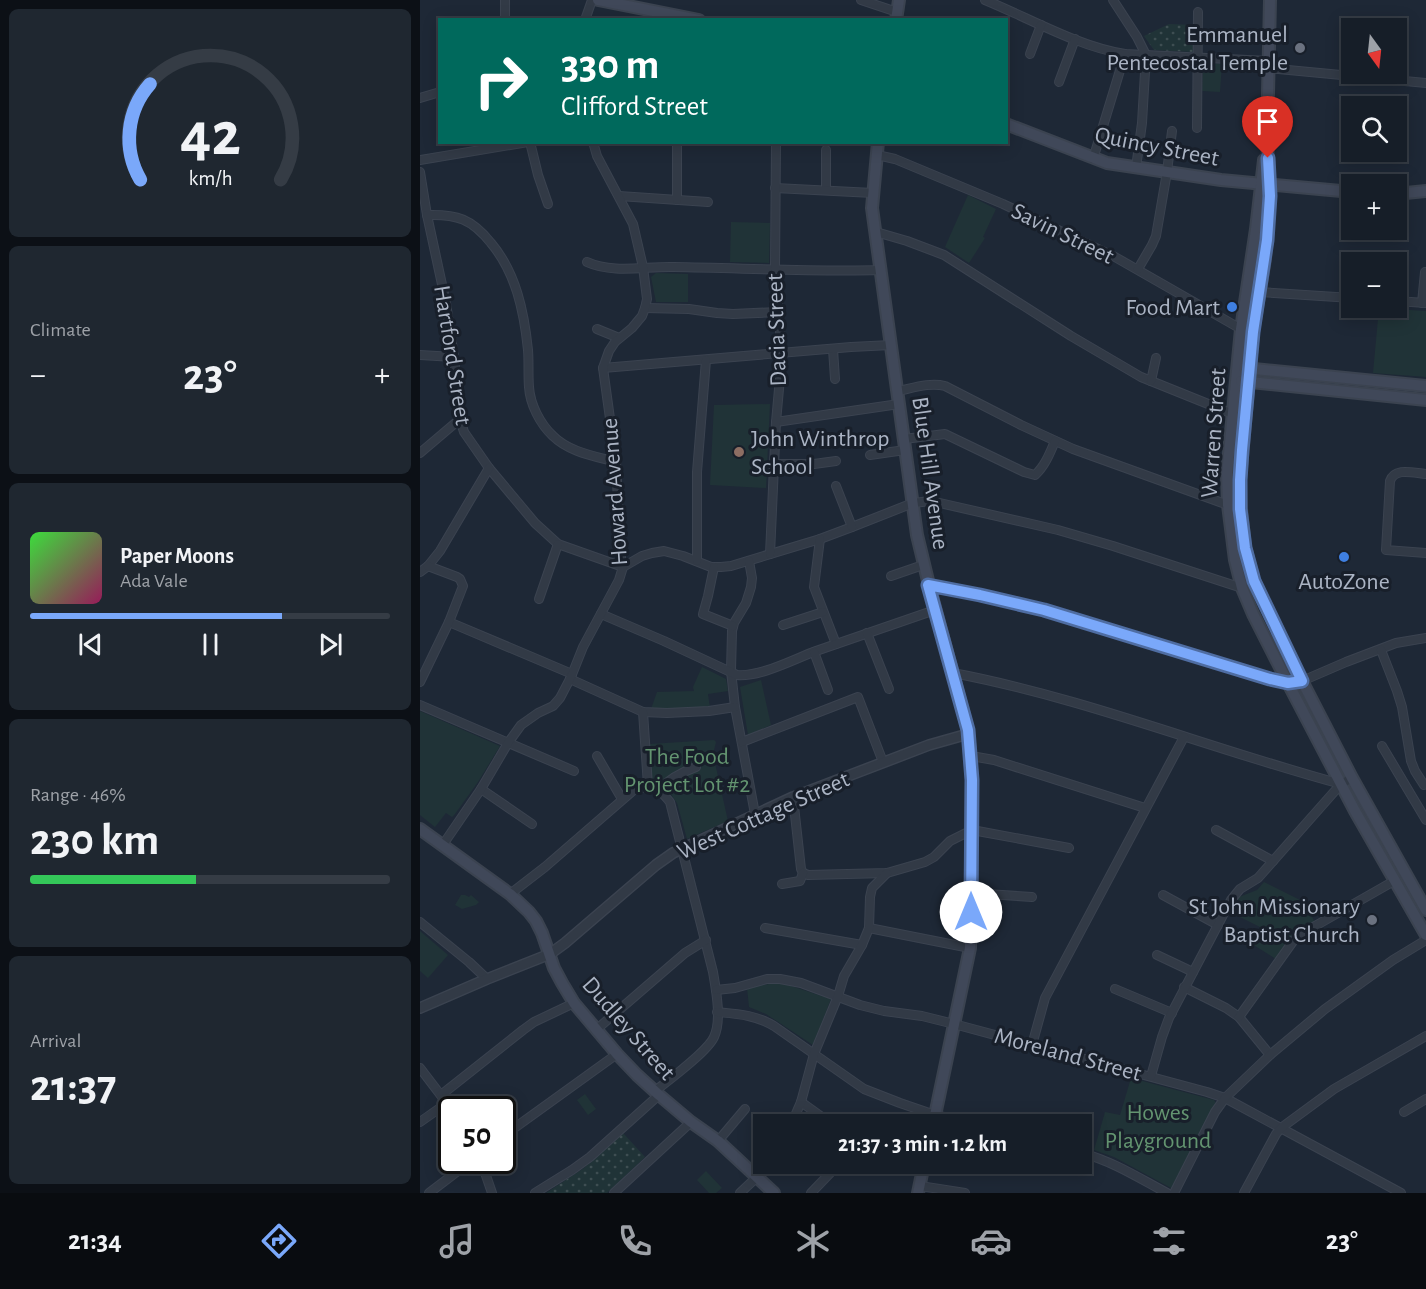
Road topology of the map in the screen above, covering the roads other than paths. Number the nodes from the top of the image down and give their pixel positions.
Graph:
1 (505, 0) edge
2 (592, 0) edge
3 (598, 0) edge
4 (861, 0) edge
5 (899, 0) edge
6 (985, 0) edge
7 (1113, 0) edge
8 (1270, 0) edge
9 (640, 4) edge
10 (1197, 12) dead end
11 (896, 16) edge
12 (505, 18) edge
13 (586, 18) edge
14 (692, 18) edge
15 (1041, 25) junction
16 (1075, 39) junction
17 (1030, 54) dead end
18 (1125, 54) junction
19 (1146, 55) junction
20 (1197, 57) junction
21 (1268, 64) junction
22 (1059, 82) dead end
23 (1426, 83) edge
24 (438, 93) edge
25 (420, 98) edge
26 (1008, 125) edge
27 (1197, 128) dead end
28 (1172, 131) dead end
29 (517, 144) edge
30 (530, 144) edge
31 (593, 144) edge
32 (677, 144) edge
33 (776, 144) edge
34 (879, 144) edge
35 (826, 150) dead end
36 (877, 155) junction
37 (1093, 159) junction
38 (420, 160) edge
39 (1136, 168) junction
40 (420, 172) edge
41 (1167, 172) junction
42 (421, 182) edge
43 (1265, 183) junction
44 (775, 188) junction
45 (826, 190) junction
46 (1341, 191) edge
47 (1426, 191) edge
48 (873, 193) junction
49 (1407, 193) edge
50 (619, 196) junction
51 (677, 200) junction
52 (708, 202) dead end
53 (548, 204) dead end
54 (428, 215) junction
55 (876, 232) junction
56 (587, 262) dead end
57 (643, 267) junction
58 (775, 269) junction
59 (1138, 269) junction
60 (881, 270) junction
61 (1425, 272) edge
62 (1259, 292) junction
63 (1341, 297) edge
64 (1407, 302) edge
65 (1424, 303) edge
66 (645, 308) junction
67 (778, 312) junction
68 (1241, 328) junction
69 (597, 329) dead end
70 (620, 338) junction
71 (891, 345) junction
72 (833, 349) junction
73 (782, 354) junction
74 (420, 355) edge
75 (454, 357) junction
76 (1156, 358) dead end
77 (706, 360) junction
78 (603, 368) junction
79 (1238, 368) junction
80 (1250, 369) junction
81 (834, 379) dead end
82 (1237, 380) junction
83 (1151, 381) junction
84 (1248, 382) junction
85 (1426, 387) edge
86 (898, 392) junction
87 (1426, 400) edge
88 (899, 404) junction
89 (1233, 414) junction
90 (460, 419) junction
91 (776, 422) junction
92 (1054, 441) junction
93 (905, 444) junction
94 (420, 453) edge
95 (870, 455) dead end
96 (836, 461) dead end
97 (616, 462) junction
98 (774, 464) junction
99 (489, 468) junction
100 (1426, 474) edge
101 (836, 486) dead end
102 (913, 503) junction
103 (1228, 505) junction
104 (852, 527) junction
105 (820, 539) junction
106 (558, 544) junction
107 (1426, 553) edge
108 (770, 554) junction
109 (697, 561) junction
110 (749, 561) junction
111 (923, 565) junction
112 (428, 566) junction
113 (623, 567) junction
114 (714, 567) junction
115 (420, 572) edge
116 (891, 576) dead end
117 (928, 585) junction
118 (1242, 588) junction
119 (539, 599) dead end
120 (935, 610) junction
121 (823, 612) junction
122 (601, 614) junction
123 (449, 621) junction
124 (734, 626) junction
125 (783, 626) dead end
126 (867, 633) junction
127 (1426, 638) edge
128 (836, 644) junction
129 (1381, 650) junction
130 (814, 652) junction
131 (731, 671) junction
132 (953, 673) junction
133 (571, 676) junction
134 (1302, 681) junction
135 (420, 682) edge
136 (1288, 683) junction
137 (828, 690) dead end
138 (889, 690) dead end
139 (420, 705) edge
140 (735, 707) junction
141 (643, 712) junction
142 (968, 734) junction
143 (1184, 737) junction
144 (742, 742) junction
145 (508, 743) junction
146 (1382, 746) dead end
147 (597, 756) dead end
148 (971, 756) junction
149 (884, 762) junction
150 (696, 767) dead end
151 (574, 771) dead end
152 (1352, 778) junction
153 (1341, 784) junction
154 (1425, 784) edge
155 (648, 786) junction
156 (481, 789) junction
157 (659, 790) junction
158 (1409, 792) junction
159 (793, 797) junction
160 (622, 798) junction
161 (1145, 808) junction
162 (755, 814) junction
163 (1426, 820) edge
164 (532, 824) dead end
165 (420, 829) edge
166 (972, 830) junction
167 (1216, 830) dead end
168 (442, 846) junction
169 (1069, 848) dead end
170 (681, 849) junction
171 (1273, 861) junction
172 (803, 873) junction
173 (887, 873) junction
174 (1394, 880) junction
175 (782, 884) dead end
176 (971, 893) junction
177 (510, 894) junction
178 (1163, 895) dead end
179 (1032, 897) dead end
180 (1426, 910) edge
181 (420, 922) edge
182 (1218, 925) junction
183 (765, 928) dead end
184 (869, 928) junction
185 (1426, 935) edge
186 (706, 940) junction
187 (1426, 940) edge
188 (862, 945) junction
189 (970, 948) junction
190 (550, 954) junction
191 (1157, 955) dead end
192 (1193, 972) junction
193 (486, 979) junction
194 (1185, 987) junction
195 (1115, 989) dead end
196 (716, 990) junction
197 (838, 996) junction
198 (574, 1003) junction
199 (420, 1008) edge
200 (717, 1011) junction
201 (1172, 1013) junction
202 (1239, 1017) junction
203 (954, 1024) junction
204 (597, 1029) junction
205 (1426, 1036) edge
206 (1032, 1044) junction
207 (617, 1054) junction
208 (814, 1054) junction
209 (1270, 1055) junction
210 (420, 1068) edge
211 (1151, 1076) junction
212 (657, 1093) junction
213 (441, 1095) joint
214 (1225, 1098) junction
215 (1426, 1098) edge
216 (801, 1102) junction
217 (745, 1108) dead end
218 (1404, 1112) dead end
219 (438, 1113) edge
220 (796, 1114) edge
221 (818, 1114) edge
222 (922, 1114) edge
223 (935, 1114) edge
224 (420, 1122) edge
225 (691, 1122) junction
226 (516, 1127) edge
227 (1281, 1128) junction
228 (718, 1141) junction
229 (1092, 1156) edge
230 (454, 1174) edge
231 (485, 1174) edge
232 (759, 1174) edge
233 (829, 1174) edge
234 (922, 1174) edge
235 (757, 1177) junction
236 (919, 1190) edge
237 (1385, 1190) edge
238 (429, 1193) edge
239 (492, 1193) edge
240 (535, 1193) edge
241 (614, 1193) edge
242 (740, 1193) edge
243 (774, 1193) edge
244 (811, 1193) edge
245 (965, 1193) edge
246 (1167, 1193) edge
247 (1174, 1193) edge
248 (1244, 1193) edge
249 (1401, 1193) edge

1 - 12 street
2 - 13 street
3 - 9 main road
4 - 11 street
5 - 11 main road
6 - 15 street
7 - 19 street
8 - 21 main road, Warren Street
9 - 14 main road
10 - 20 street
15 - 16 street
15 - 17 street
16 - 18 street
16 - 22 street
18 - 19 street
18 - 37 street
19 - 20 street
19 - 39 street
20 - 21 street
20 - 27 street
21 - 23 street
21 - 43 main road, Warren Street
24 - 25 street
26 - 37 main road, Quincy Street
28 - 41 street
29 - 38 street
30 - 53 street
31 - 50 street
32 - 51 street
33 - 44 street, Dacia Street
34 - 36 main road, Blue Hill Avenue
35 - 45 street
36 - 48 main road, Blue Hill Avenue
36 - 59 street, Savin Street
37 - 39 main road, Quincy Street
39 - 41 main road, Quincy Street
40 - 42 street, Hartford Street
41 - 43 main road, Quincy Street
41 - 59 street
42 - 54 street, Hartford Street
43 - 46 main road, Quincy Street
43 - 62 main road, Warren Street
43 - 68 main road, Warren Street
44 - 45 street
44 - 58 street, Dacia Street
45 - 48 street
47 - 49 main road
48 - 55 main road, Blue Hill Avenue
50 - 51 street
50 - 57 street
51 - 52 street
54 - 75 street, Hartford Street
54 - 97 street
55 - 60 main road, Blue Hill Avenue
55 - 83 street
56 - 57 street
57 - 58 street
57 - 66 street
58 - 60 street
58 - 67 street, Dacia Street
59 - 68 street, Savin Street
60 - 71 main road, Blue Hill Avenue
61 - 65 street
62 - 63 street
62 - 80 main road, Warren Street
64 - 65 street
66 - 67 street
66 - 70 street
67 - 73 street, Dacia Street
68 - 79 main road, Warren Street
69 - 70 street
70 - 78 street
71 - 72 street
71 - 86 main road, Blue Hill Avenue
72 - 73 street
72 - 81 street
73 - 77 street
73 - 91 street, Dacia Street
74 - 75 street
75 - 90 street, Hartford Street
76 - 83 street
77 - 78 street
77 - 109 street
78 - 97 street, Howard Avenue
79 - 80 main road
79 - 82 main road, Warren Street
80 - 84 main road, Warren Street
80 - 85 main road
82 - 84 main road
82 - 89 main road, Warren Street
83 - 89 street
84 - 87 main road
84 - 134 main road, Warren Street
86 - 88 main road, Blue Hill Avenue
86 - 92 street
88 - 91 street
88 - 93 main road, Blue Hill Avenue
89 - 103 main road, Warren Street
90 - 94 street
90 - 99 street, Hartford Street
91 - 98 street, Dacia Street
92 - 93 street
92 - 103 street
93 - 95 street
93 - 102 main road, Blue Hill Avenue
96 - 98 street
97 - 113 street, Howard Avenue
98 - 108 street, Dacia Street
99 - 106 street, Hartford Street
99 - 112 street
100 - 107 street
101 - 104 street
102 - 104 street
102 - 111 main road, Blue Hill Avenue
102 - 118 street
103 - 118 main road, Warren Street
104 - 105 street
105 - 108 street
105 - 121 street
106 - 113 street, Hartford Street
106 - 119 street
108 - 110 street
109 - 113 street
109 - 114 street
110 - 114 street
110 - 124 street
111 - 116 street
111 - 117 main road, Blue Hill Avenue
112 - 115 street
112 - 123 street
113 - 122 street, Howard Avenue
114 - 124 street
117 - 120 main road, Blue Hill Avenue
117 - 136 street
118 - 136 main road, Warren Street
120 - 126 street
120 - 132 main road, Blue Hill Avenue
121 - 125 street
121 - 128 street
122 - 131 street
122 - 133 street, Howard Avenue
123 - 133 street
123 - 135 street
124 - 131 street
126 - 128 street
126 - 138 street
127 - 129 street
128 - 130 street
129 - 134 street
129 - 154 street
130 - 131 street
130 - 137 street
131 - 140 street
132 - 142 main road, Blue Hill Avenue
132 - 143 street
133 - 141 street
133 - 145 street, Howard Avenue
134 - 136 street
134 - 152 main road, Warren Street
136 - 153 main road, Warren Street
139 - 145 street
140 - 141 street
140 - 144 street
141 - 155 street
142 - 148 main road, Blue Hill Avenue
142 - 149 street, West Cottage Street
143 - 153 street
143 - 161 street
144 - 149 street
144 - 162 street
145 - 151 street
145 - 156 street, Howard Avenue
146 - 158 street
147 - 160 street
148 - 161 street
148 - 166 main road, Blue Hill Avenue
149 - 159 street, West Cottage Street
150 - 157 street
152 - 153 street
152 - 180 main road, Warren Street
153 - 171 street
153 - 174 main road, Warren Street
154 - 158 street
155 - 157 street
155 - 160 street
156 - 164 street
156 - 168 street, Howard Avenue
157 - 170 street
158 - 163 street
159 - 162 street, West Cottage Street
159 - 172 street
160 - 177 street
161 - 206 street
162 - 170 street, West Cottage Street
165 - 168 main road, Dudley Street
166 - 169 street
166 - 173 street
166 - 176 main road, Blue Hill Avenue
167 - 171 street
168 - 177 main road, Dudley Street
170 - 186 street
170 - 190 street, West Cottage Street
171 - 182 street
172 - 173 street
172 - 175 street
173 - 184 street
174 - 185 main road, Warren Street
174 - 202 street
176 - 179 street
176 - 189 main road, Blue Hill Avenue
177 - 190 main road, Dudley Street
178 - 182 street
181 - 193 street
182 - 192 street
183 - 188 street
184 - 188 street
184 - 189 street
186 - 196 street
186 - 204 street
187 - 209 street
188 - 197 street
189 - 203 main road, Blue Hill Avenue
190 - 193 street, West Cottage Street
190 - 198 main road, Dudley Street
191 - 192 street
192 - 194 street
193 - 199 street, West Cottage Street
194 - 201 street
194 - 202 street
195 - 201 street
196 - 197 street, Moreland Street
196 - 200 street
197 - 203 street, Moreland Street
197 - 208 street
198 - 204 main road, Dudley Street
198 - 213 street
200 - 208 street
200 - 212 street
201 - 211 street
202 - 209 street
203 - 206 street, Moreland Street
203 - 223 main road, Blue Hill Avenue
204 - 207 main road, Dudley Street
205 - 227 street
206 - 211 street, Moreland Street
207 - 212 main road, Dudley Street
207 - 226 street
208 - 216 street
208 - 222 street
209 - 214 street
210 - 213 street
211 - 214 street, Moreland Street
212 - 225 main road, Dudley Street
212 - 240 street
214 - 227 street, Moreland Street
214 - 247 street
215 - 218 street
216 - 220 street
216 - 221 street
217 - 228 street
219 - 224 street
225 - 228 main road, Dudley Street
225 - 241 street
227 - 237 street, Moreland Street
227 - 248 street
228 - 235 main road, Dudley Street
229 - 246 street
230 - 238 street
231 - 239 street
232 - 235 street
233 - 244 street
234 - 236 main road
235 - 242 street
235 - 243 main road, Dudley Street
236 - 245 street
237 - 249 street, Moreland Street

